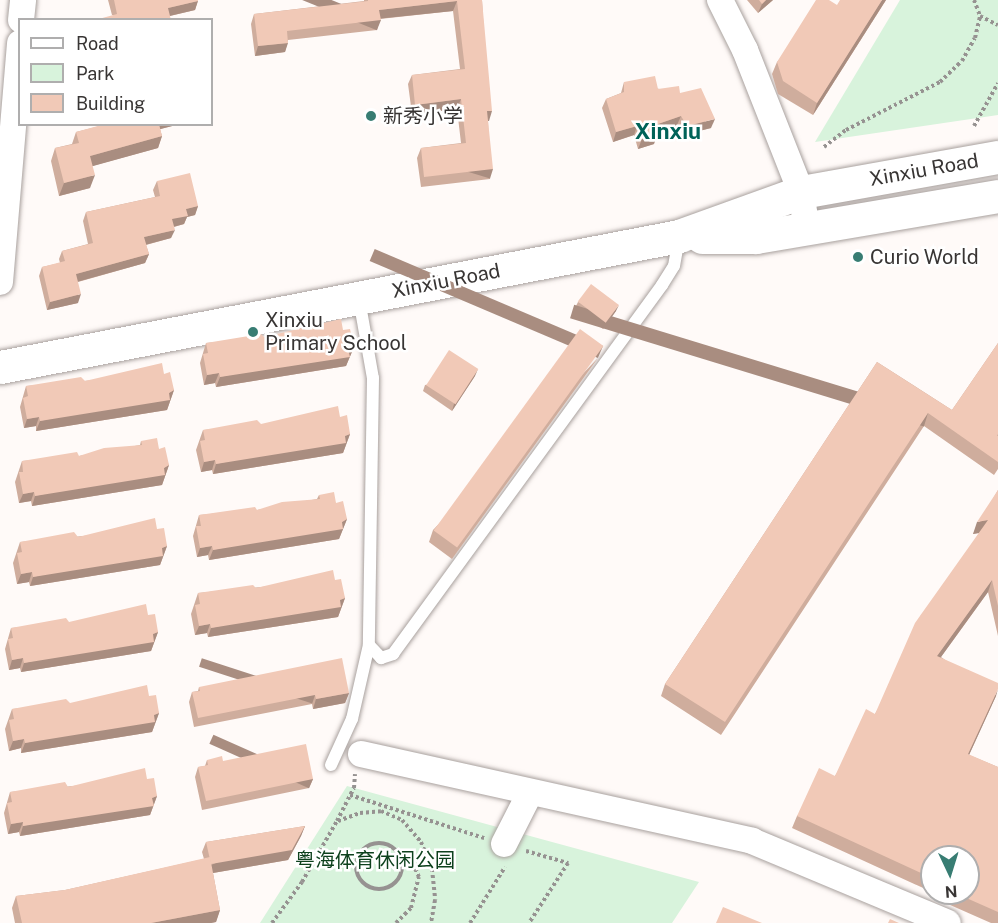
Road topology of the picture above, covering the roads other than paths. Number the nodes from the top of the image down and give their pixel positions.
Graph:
1 (23, 0) edge
2 (720, 0) edge
3 (21, 18) edge
4 (18, 68) edge
5 (998, 157) edge
6 (801, 192) junction
7 (998, 196) edge
8 (807, 228) junction
9 (679, 236) junction
10 (0, 282) edge
11 (359, 298) junction
12 (0, 367) edge
13 (369, 645) junction
14 (350, 753) junction
15 (331, 765) dead end
16 (530, 793) junction
17 (507, 851) road end
18 (948, 923) edge

1 - 3 street
2 - 6 street
4 - 10 street
5 - 6 main road, Xinxiu Road
6 - 8 street
6 - 9 main road, Xinxiu Road
7 - 8 main road, Xinxiu Road
8 - 9 main road, Xinxiu Road
9 - 11 main road, Xinxiu Road
9 - 13 lane
11 - 12 main road, Xinxiu Road
11 - 13 lane
13 - 14 lane
14 - 15 lane
14 - 16 street
16 - 17 street
16 - 18 street

